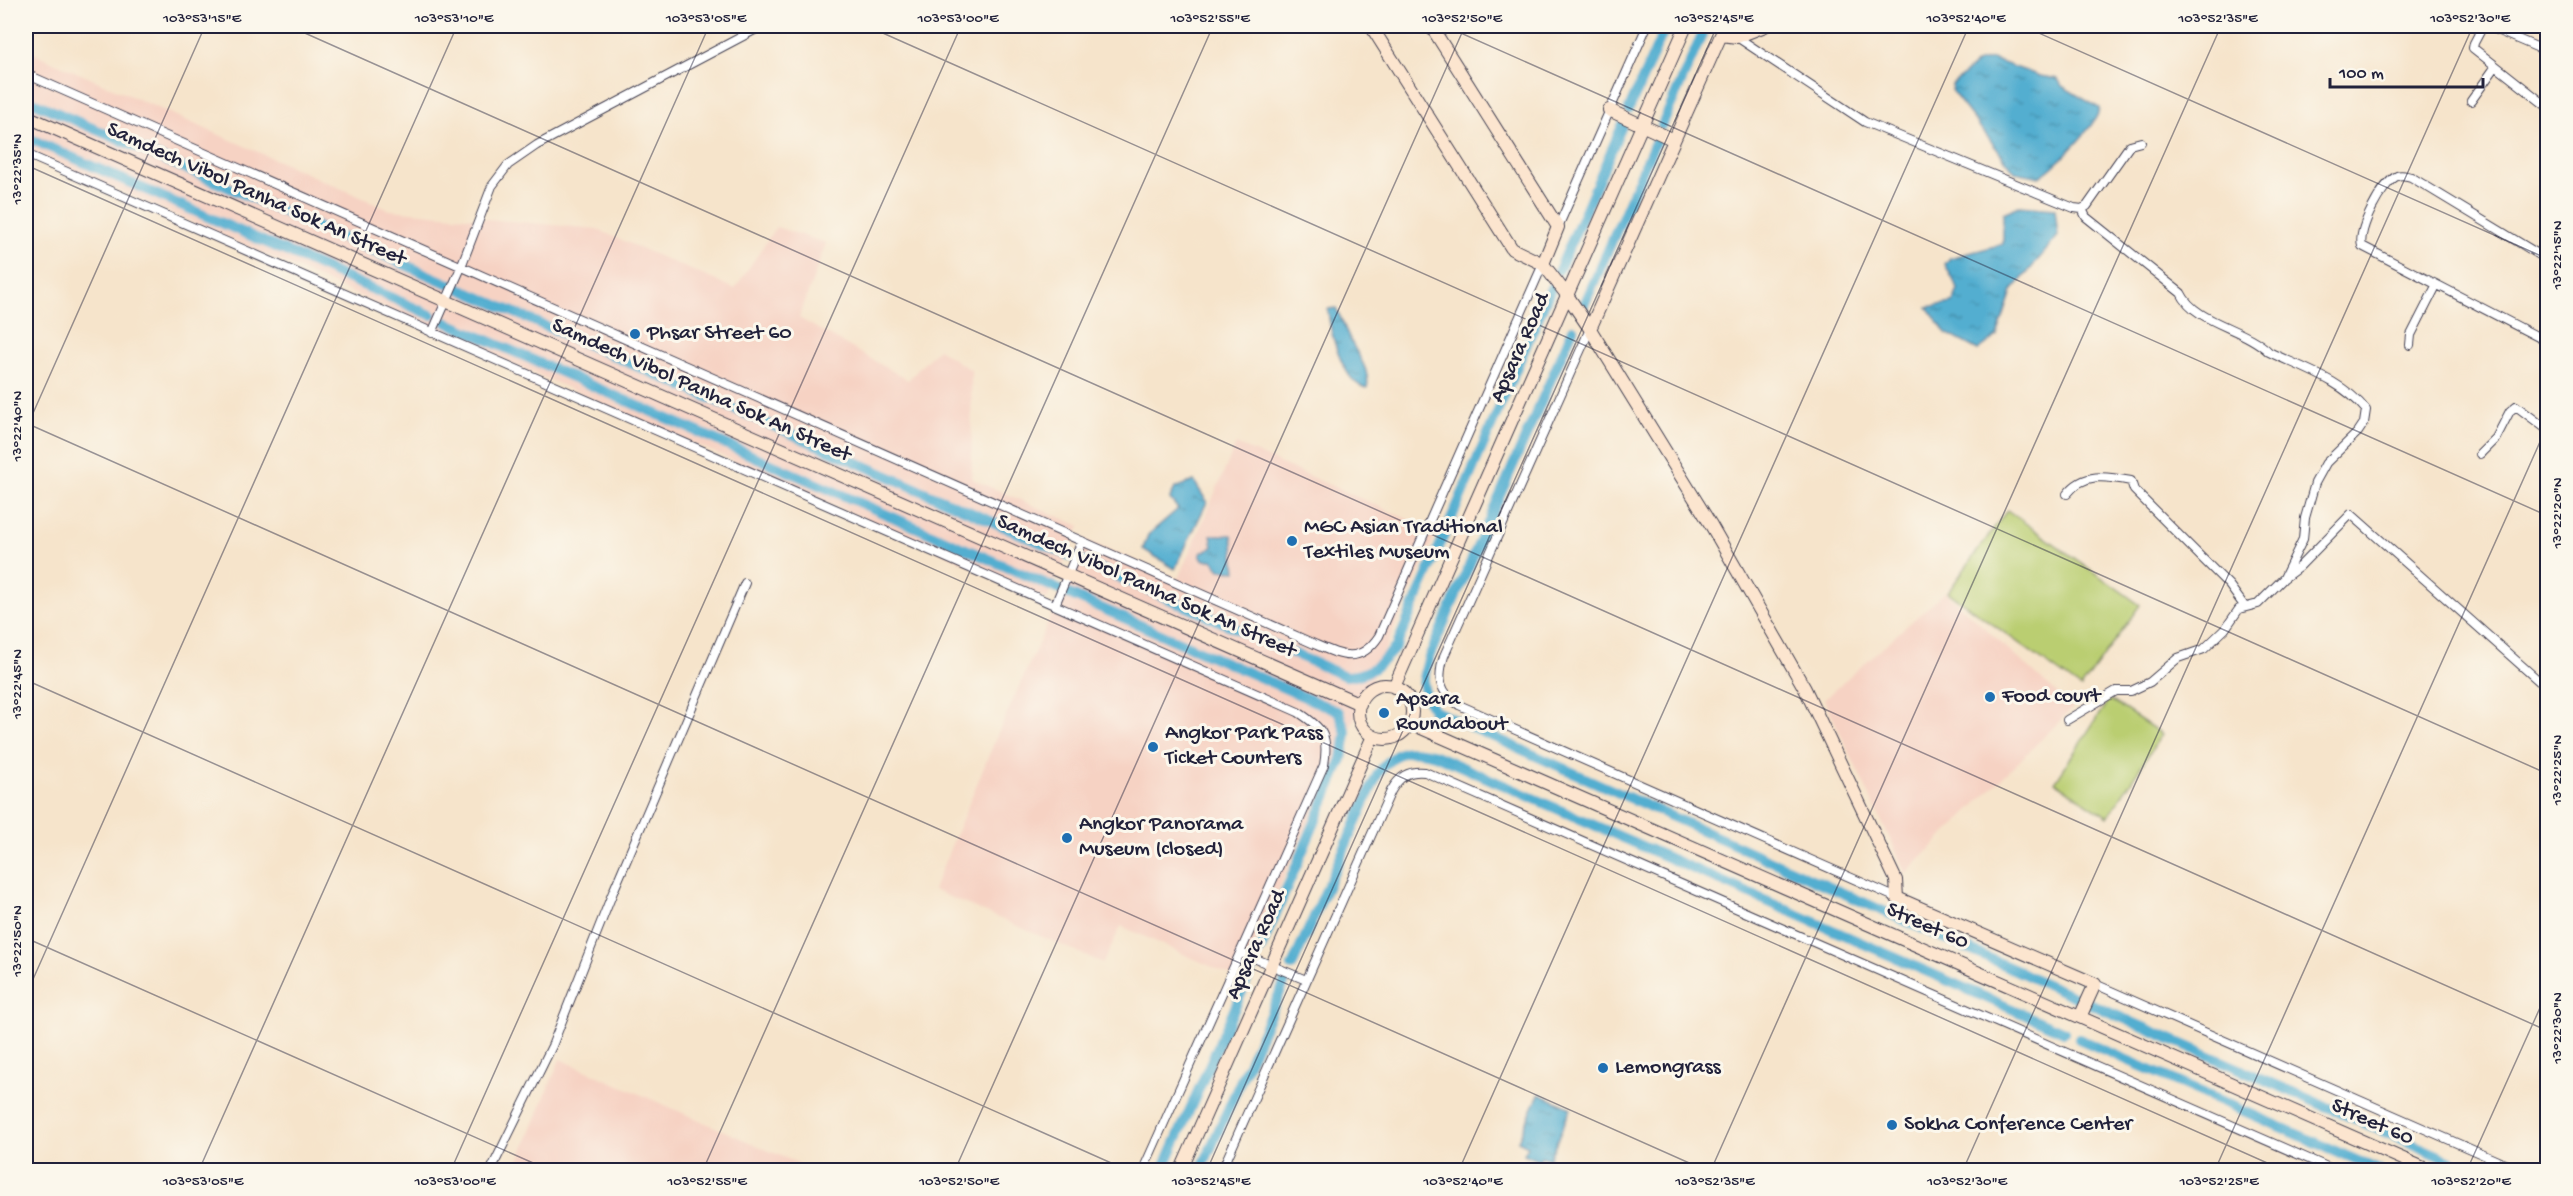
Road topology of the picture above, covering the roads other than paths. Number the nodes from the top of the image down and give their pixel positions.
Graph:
1 (762, 26) edge
2 (1371, 26) edge
3 (1431, 26) edge
4 (1647, 26) edge
5 (1686, 26) edge
6 (1764, 26) edge
7 (2485, 26) edge
8 (1723, 30) edge
9 (1737, 37) junction
10 (2547, 52) edge
11 (2496, 66) junction
12 (26, 74) edge
13 (2471, 101) dead end
14 (2547, 107) edge
15 (1610, 110) junction
16 (26, 116) edge
17 (1642, 125) junction
18 (1674, 140) junction
19 (2141, 142) dead end
20 (26, 154) edge
21 (2082, 209) junction
22 (1558, 227) junction
23 (2547, 260) edge
24 (1543, 264) junction
25 (460, 270) junction
26 (2436, 286) junction
27 (1567, 295) junction
28 (448, 298) junction
29 (1590, 329) junction
30 (432, 333) junction
31 (2547, 342) edge
32 (2410, 345) dead end
33 (2547, 430) edge
34 (2480, 454) dead end
35 (2067, 494) dead end
36 (1081, 544) junction
37 (1068, 576) junction
38 (2284, 578) junction
39 (745, 584) dead end
40 (1056, 603) junction
41 (2245, 607) junction
42 (1394, 687) junction
43 (2547, 689) edge
44 (1359, 704) junction
45 (2067, 720) dead end
46 (1410, 723) junction
47 (1373, 736) junction
48 (1897, 898) junction
49 (1242, 953) junction
50 (1271, 965) junction
51 (1306, 980) junction
52 (2095, 984) junction
53 (2084, 1008) junction
54 (491, 1170) edge
55 (1143, 1170) edge
56 (1181, 1170) edge
57 (1222, 1170) edge
58 (2334, 1170) edge
59 (2428, 1170) edge
60 (2518, 1170) edge

1 - 25 street
2 - 24 main road
3 - 22 main road
4 - 15 street
5 - 17 main road, Apsara Road
6 - 9 main road
7 - 10 street
7 - 11 street
8 - 9 main road
8 - 18 main road
9 - 21 street
11 - 13 street
11 - 14 street
12 - 25 street
15 - 17 main road
15 - 22 street
16 - 28 main road, Samdech Vibol Panha Sok An Street
17 - 18 main road
17 - 27 main road, Apsara Road
18 - 29 main road
19 - 21 street
20 - 30 street
21 - 38 street
22 - 24 main road
23 - 26 street
24 - 27 main road
24 - 36 street
25 - 28 street
25 - 36 street
26 - 31 street
26 - 32 street
27 - 29 main road
27 - 42 main road, Apsara Road
28 - 30 street
28 - 37 main road, Samdech Vibol Panha Sok An Street
29 - 48 main road
29 - 48 street
30 - 40 street
33 - 34 street
35 - 41 street
36 - 37 street
37 - 40 street
37 - 44 main road, Samdech Vibol Panha Sok An Street
38 - 41 street
38 - 43 street
39 - 54 street
40 - 49 street
41 - 45 street
42 - 44 main road
42 - 46 main road
44 - 47 main road
46 - 47 main road
46 - 53 main road, Street 60
47 - 50 main road, Apsara Road
48 - 52 main road
49 - 50 street
49 - 55 street
50 - 51 street
50 - 56 main road, Apsara Road
51 - 57 street
51 - 58 street
52 - 53 main road
52 - 60 street
53 - 59 main road, Street 60

